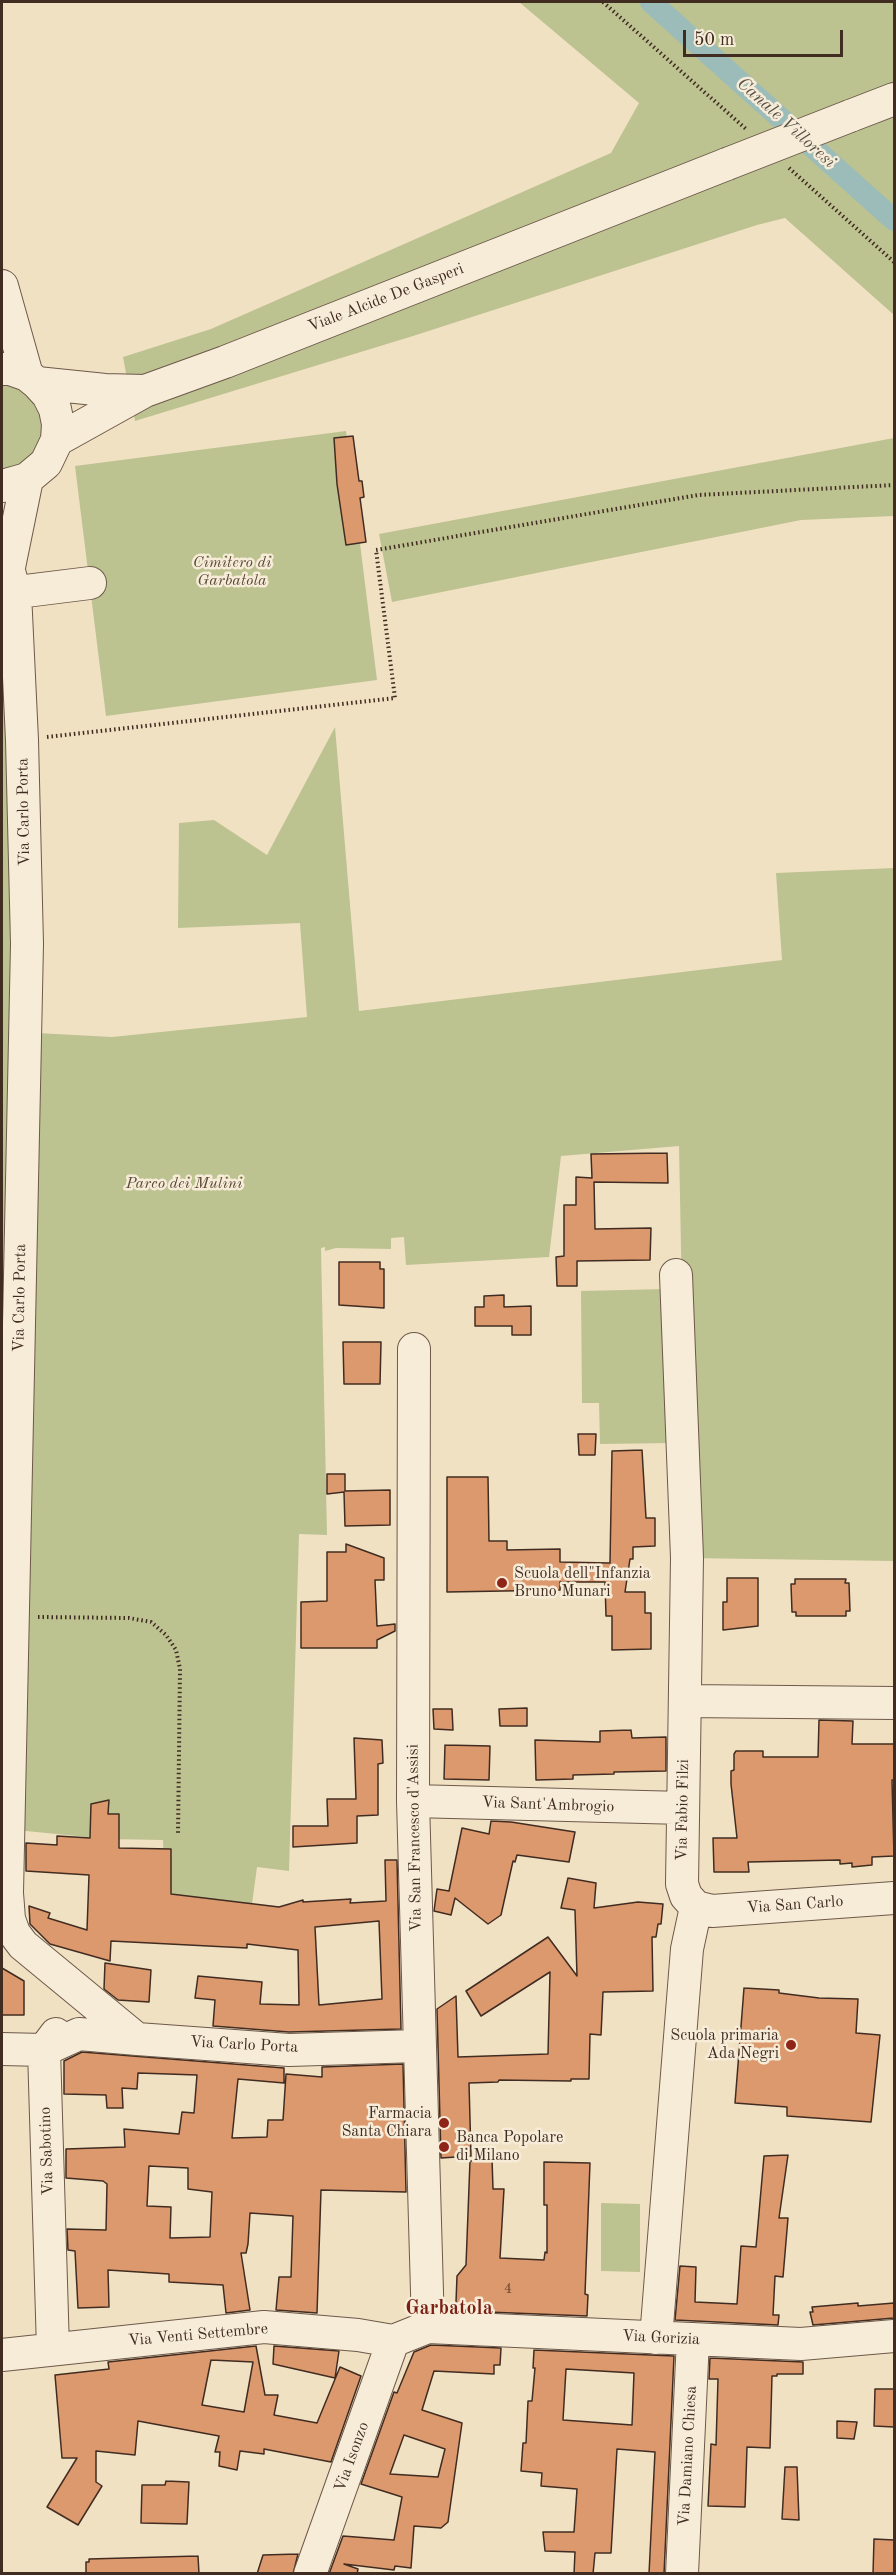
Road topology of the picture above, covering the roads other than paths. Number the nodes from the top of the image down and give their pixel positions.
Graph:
1 (894, 99) edge
2 (2, 286) edge
3 (22, 376) edge
4 (146, 391) junction
5 (57, 440) junction
6 (14, 482) edge
7 (7, 575) edge
8 (90, 583) dead end
9 (676, 1275) dead end
10 (414, 1349) dead end
11 (685, 1701) junction
12 (894, 1703) edge
13 (413, 1801) junction
14 (683, 1808) junction
15 (5, 1822) edge
16 (894, 1898) edge
17 (696, 1907) junction
18 (85, 1996) junction
19 (137, 2039) junction
20 (418, 2046) junction
21 (2, 2049) edge
22 (44, 2050) junction
23 (428, 2327) junction
24 (894, 2336) edge
25 (656, 2338) junction
26 (693, 2339) junction
27 (393, 2341) junction
28 (53, 2349) junction
29 (2, 2355) edge
30 (310, 2574) edge
31 (682, 2574) edge

1 - 4 street, Viale Alcide De Gasperi, bridge
2 - 3 street
3 - 4 street, Viale Alcide De Gasperi
3 - 5 street
4 - 5 street
5 - 6 street
6 - 7 street, Via Carlo Porta
7 - 8 street
7 - 15 street, Via Carlo Porta
9 - 11 street, Via Fabio Filzi
10 - 13 street, Via San Francesco d'Assisi
11 - 12 street
11 - 14 street, Via Fabio Filzi
13 - 14 street, Via Sant'Ambrogio
13 - 20 street, Via San Francesco d'Assisi
14 - 17 street, Via Fabio Filzi
15 - 18 street, Via Carlo Porta
16 - 17 street, Via San Carlo
17 - 25 street
18 - 19 street, Via Carlo Porta
18 - 22 street
19 - 20 street, Via Carlo Porta
19 - 22 street
20 - 23 street, Via San Francesco d'Assisi
21 - 22 street
22 - 28 street, Via Sabotino
23 - 25 street, Via Gorizia
23 - 27 street
24 - 26 street, Via Gorizia
25 - 26 street, Via Gorizia
26 - 31 street, Via Damiano Chiesa
27 - 28 street, Via Venti Settembre
27 - 30 street, Via Isonzo
28 - 29 street, Via Venti Settembre

